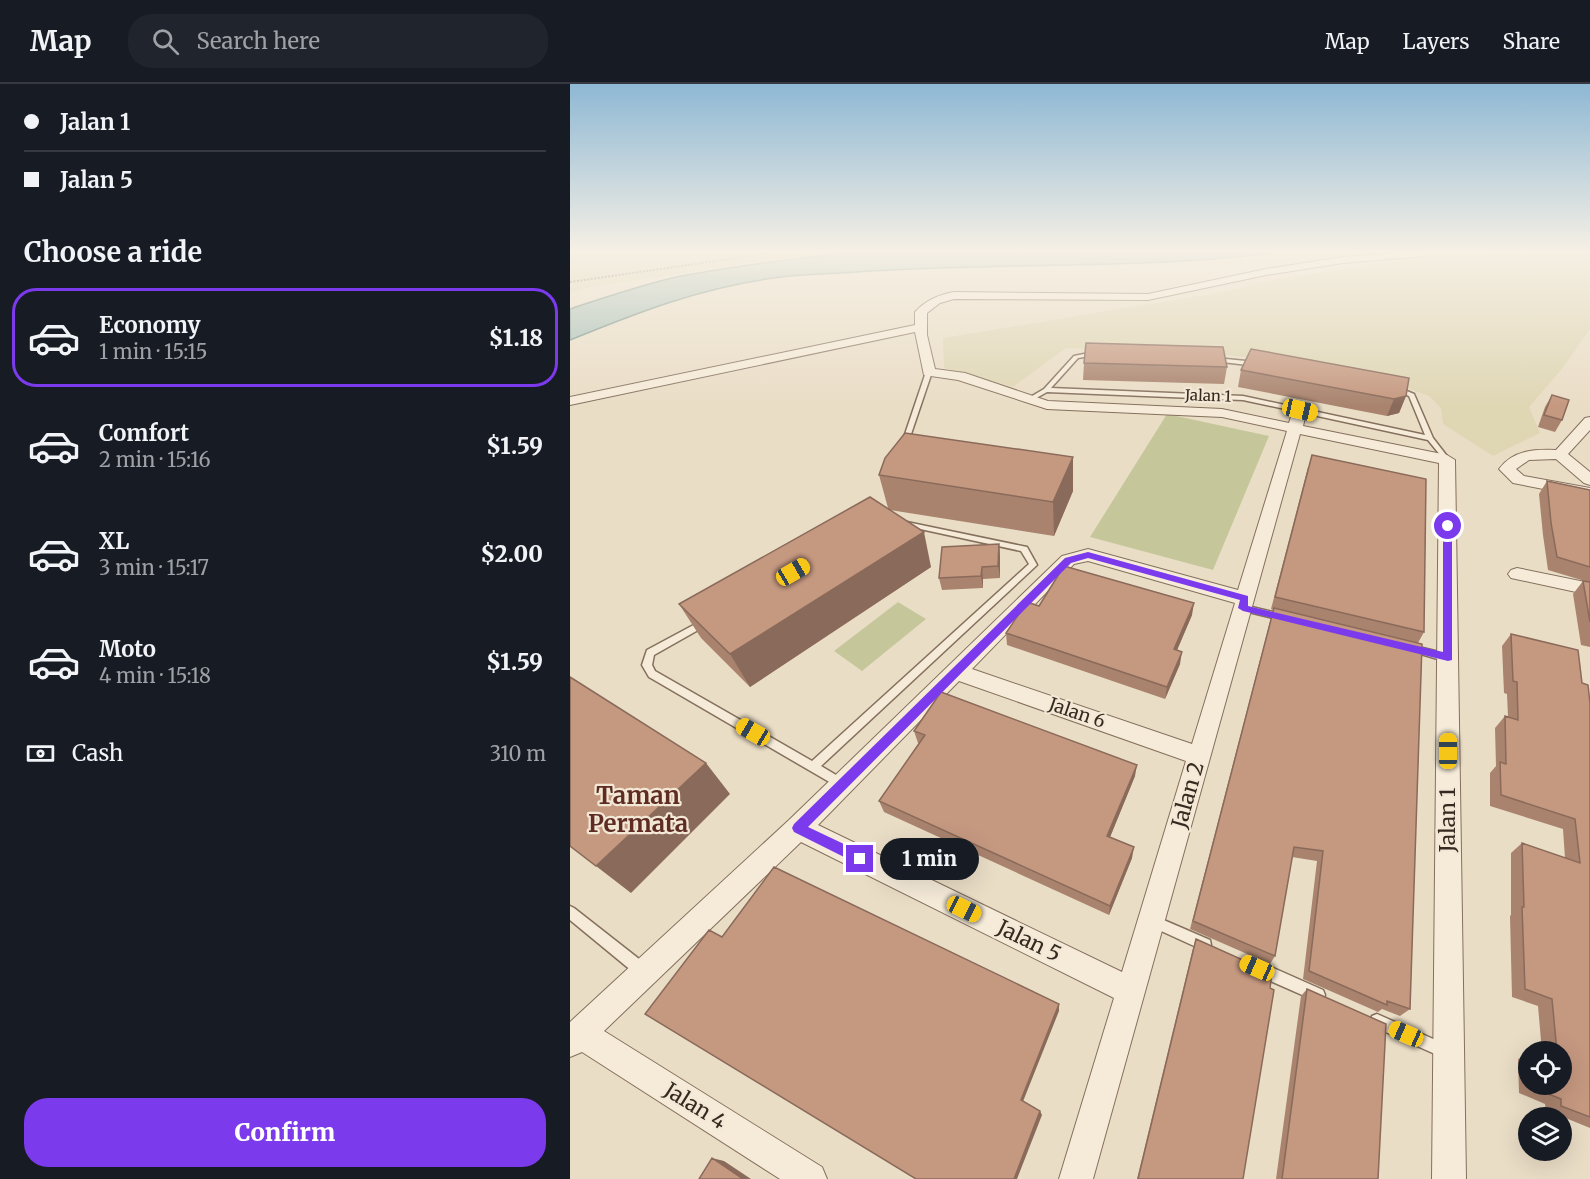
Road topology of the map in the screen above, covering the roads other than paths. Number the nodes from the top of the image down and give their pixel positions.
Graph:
1 (927, 304) edge
2 (921, 327) junction
3 (1097, 354) edge
4 (1205, 358) edge
5 (1260, 364) edge
6 (929, 372) junction
7 (1389, 387) edge
8 (1046, 390) junction
9 (1029, 400) junction
10 (570, 401) edge
11 (1297, 420) junction
12 (1590, 421) edge
13 (1430, 438) junction
14 (902, 451) edge
15 (1560, 455) junction
16 (1447, 460) junction
17 (1590, 480) edge
18 (1590, 493) edge
19 (890, 520) edge
20 (1517, 574) dead end
21 (1590, 589) edge
22 (1244, 603) junction
23 (711, 618) edge
24 (1288, 619) edge
25 (1402, 646) edge
26 (1448, 657) junction
27 (955, 671) junction
28 (1199, 756) junction
29 (813, 767) junction
30 (842, 784) junction
31 (798, 828) junction
32 (570, 912) edge
33 (1151, 921) junction
34 (1215, 949) edge
35 (1246, 963) edge
36 (645, 973) junction
37 (1131, 991) junction
38 (1332, 1001) edge
39 (1364, 1015) edge
40 (575, 1038) edge
41 (1449, 1053) junction
42 (810, 1179) edge
43 (1076, 1179) edge
44 (1449, 1179) edge

1 - 2 street
2 - 6 street
2 - 10 street
3 - 8 lane
4 - 5 lane
6 - 9 street, Jalan 1
6 - 14 lane
7 - 13 lane
8 - 9 lane
8 - 11 lane, Jalan 1
9 - 11 street, Jalan 1
11 - 13 lane, Jalan 1
11 - 16 street, Jalan 1
11 - 22 street, Jalan 2
12 - 15 street
13 - 16 lane
15 - 17 street
15 - 18 street
16 - 26 street, Jalan 1
19 - 29 lane
20 - 21 street
22 - 24 lane
22 - 27 street
22 - 28 street, Jalan 2
23 - 29 lane
25 - 26 lane
26 - 41 street, Jalan 1
27 - 28 street, Jalan 6
27 - 30 street
28 - 33 street, Jalan 2
29 - 30 lane
30 - 31 street
31 - 36 street
31 - 37 street, Jalan 5
32 - 36 lane
33 - 34 lane
33 - 37 street, Jalan 2
35 - 38 lane
36 - 40 street
37 - 43 street, Jalan 2
39 - 41 lane
40 - 42 street, Jalan 4
41 - 44 street, Jalan 1

